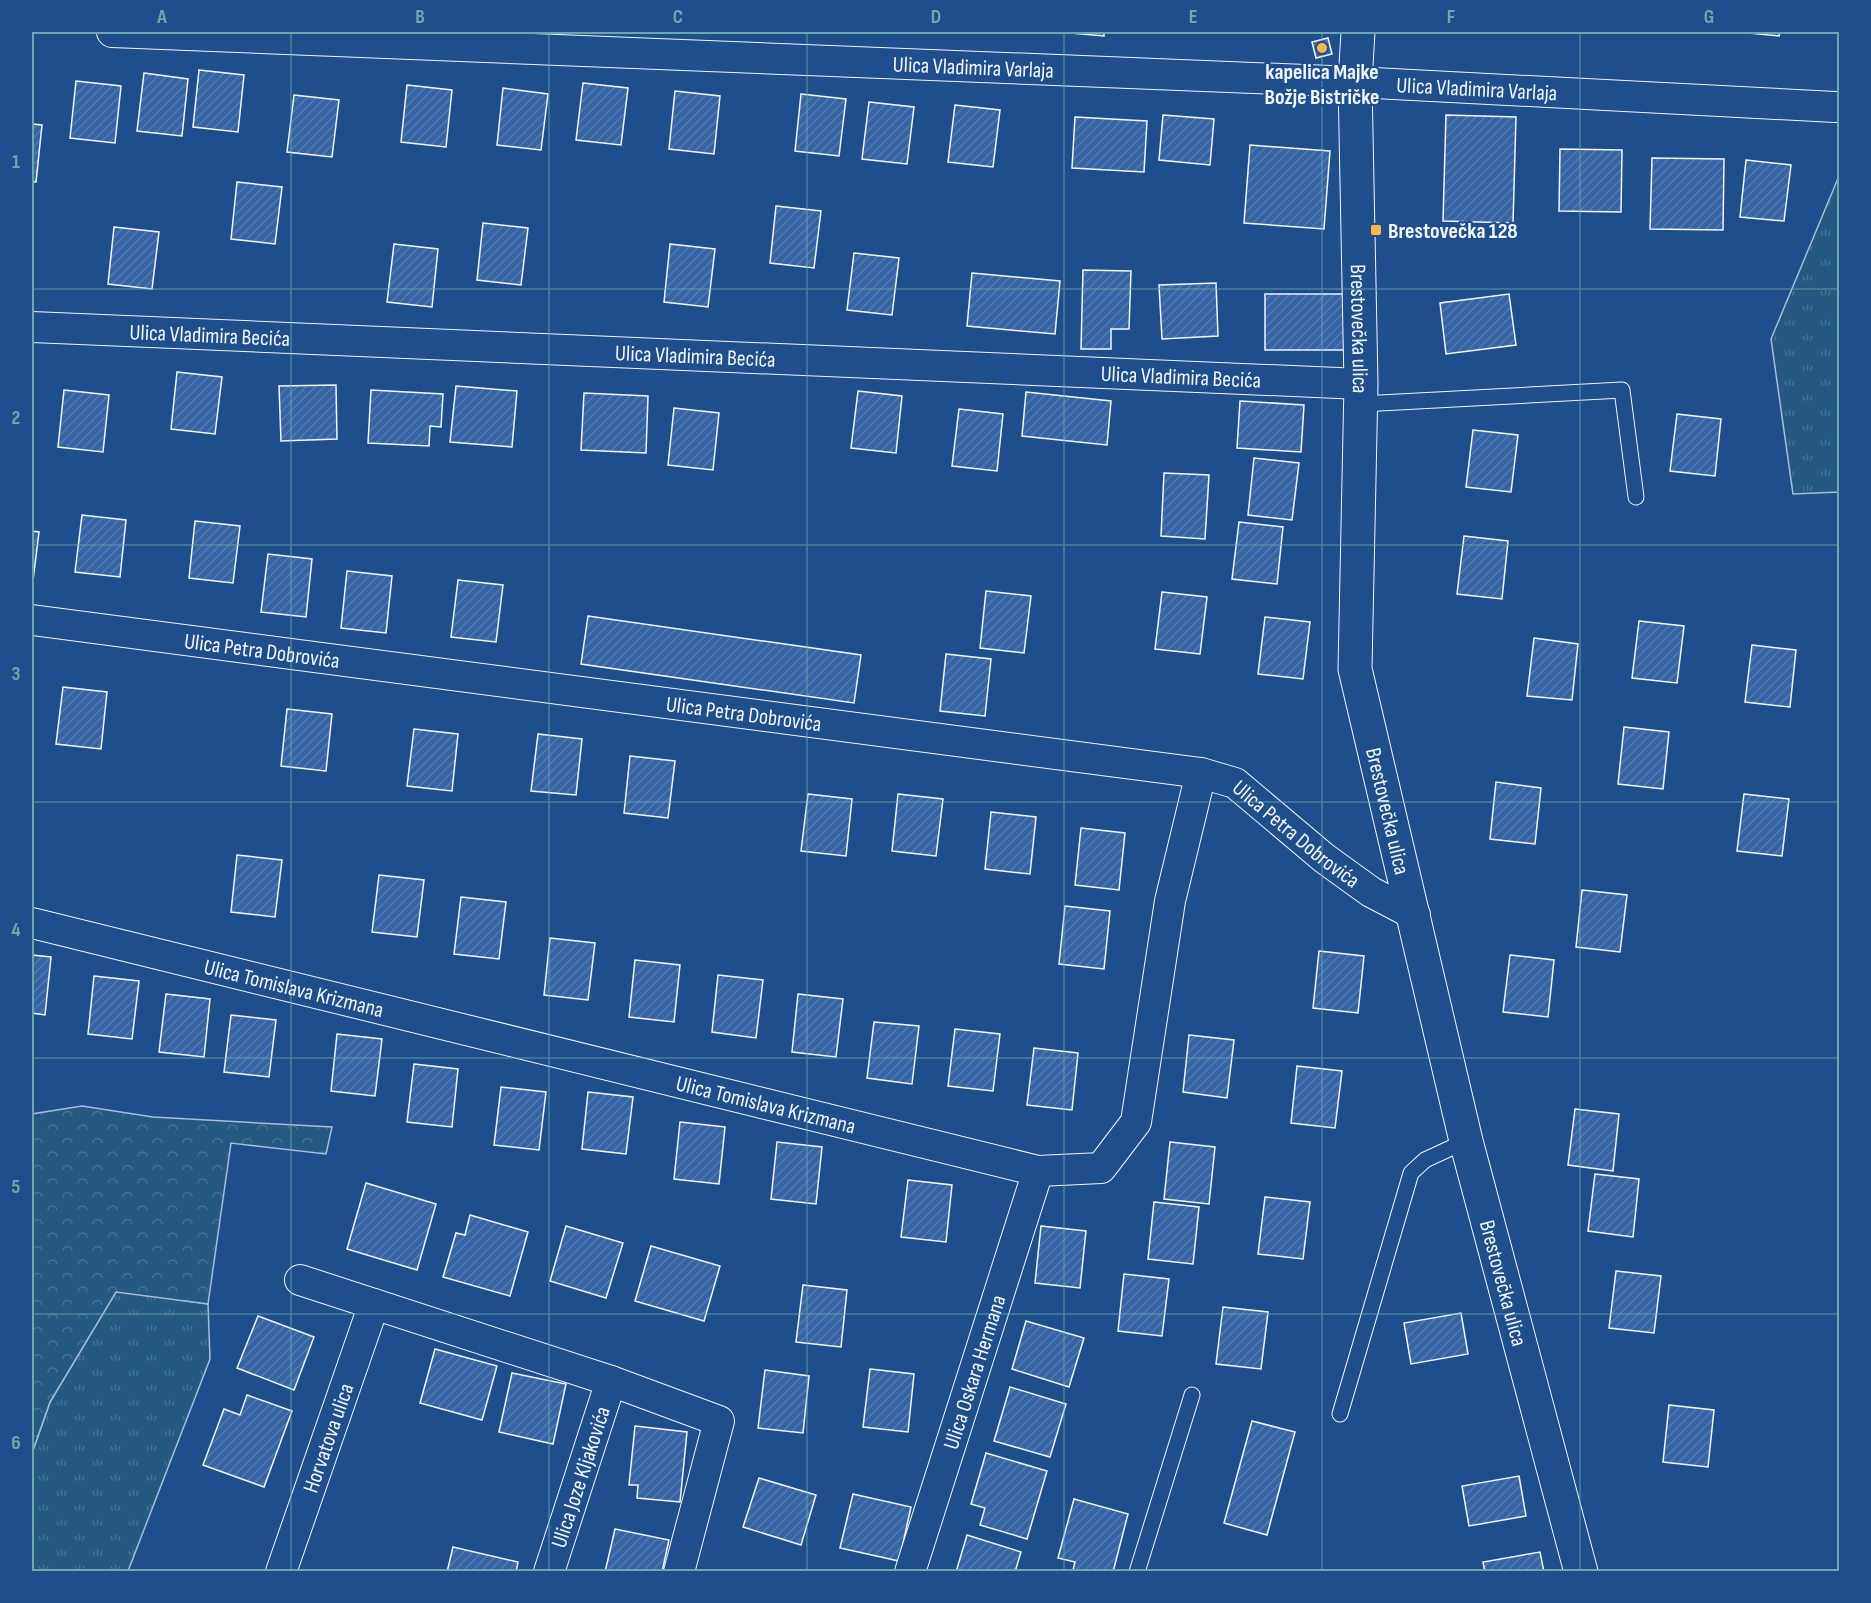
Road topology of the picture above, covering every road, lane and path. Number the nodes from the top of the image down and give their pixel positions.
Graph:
1 (112, 32) edge
2 (1358, 32) edge
3 (1355, 82) junction
4 (1835, 106) dead end
5 (32, 327) edge
6 (1361, 394) junction
7 (1636, 497) dead end
8 (32, 620) edge
9 (1202, 773) junction
10 (1415, 915) junction
11 (32, 923) edge
12 (1466, 1141) junction
13 (1038, 1172) junction
14 (300, 1280) dead end
15 (374, 1304) junction
16 (611, 1381) junction
17 (1192, 1395) dead end
18 (1340, 1414) dead end
19 (281, 1572) edge
20 (549, 1572) edge
21 (679, 1572) edge
22 (910, 1572) edge
23 (1137, 1572) edge
24 (1581, 1572) edge

1 - 3 street, Ulica Vladimira Varlaja
2 - 3 street, Brestovečka ulica
3 - 4 street, Ulica Vladimira Varlaja
3 - 6 street, Brestovečka ulica
5 - 6 street, Ulica Vladimira Becića
6 - 7 lane
6 - 10 street, Brestovečka ulica
8 - 9 street, Ulica Petra Dobrovića
9 - 10 street, Ulica Petra Dobrovića
9 - 13 street, Ulica Tomislava Krizmana
10 - 12 street, Brestovečka ulica
11 - 13 street, Ulica Tomislava Krizmana
12 - 18 lane
12 - 24 street, Brestovečka ulica
13 - 22 street, Ulica Oskara Hermana
14 - 15 street
15 - 16 street
15 - 19 street, Horvatova ulica
16 - 20 street, Ulica Joze Kljakovića
16 - 21 street
17 - 23 lane

